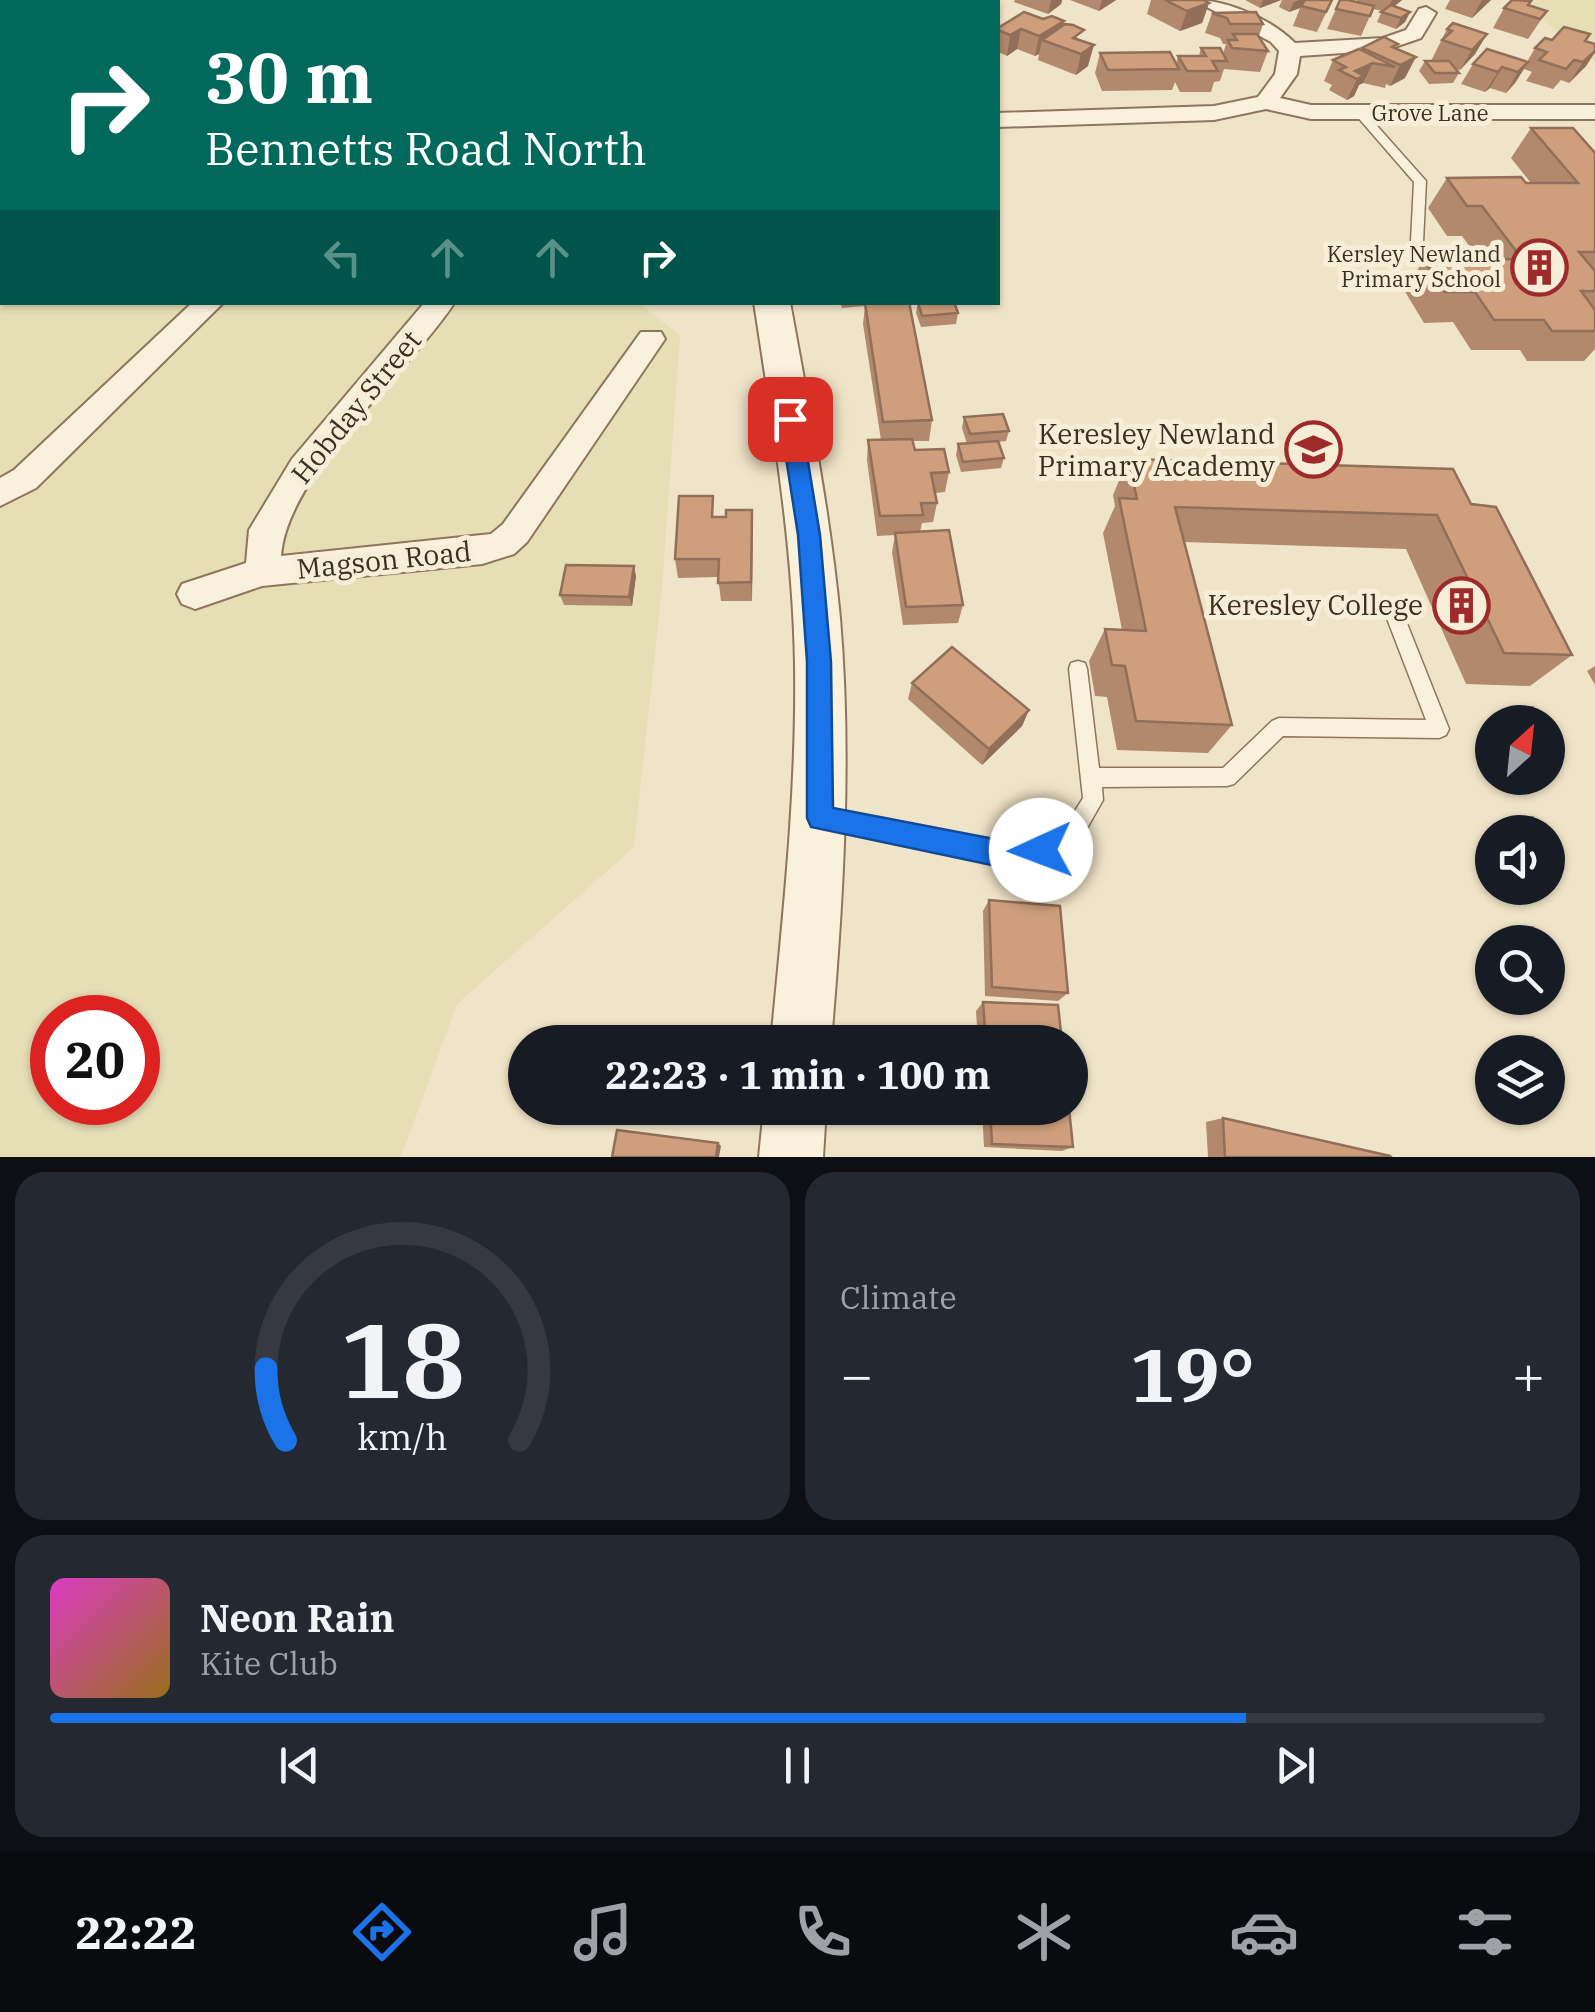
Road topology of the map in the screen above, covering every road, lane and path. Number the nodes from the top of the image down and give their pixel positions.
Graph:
1 (1204, 0) edge
2 (1428, 24) dead end
3 (1290, 50) junction
4 (1266, 102) junction
5 (1359, 112) junction
6 (1595, 112) edge
7 (1000, 120) edge
8 (1417, 260) dead end
9 (207, 305) edge
10 (439, 305) edge
11 (772, 305) edge
12 (651, 338) dead end
13 (0, 493) edge
14 (262, 572) junction
15 (195, 594) dead end
16 (1395, 616) dead end
17 (1078, 669) dead end
18 (1093, 778) junction
19 (820, 818) junction
20 (802, 1025) edge
21 (794, 1125) edge
22 (791, 1157) edge

1 - 3 street
2 - 3 street
3 - 4 street
4 - 5 street, Grove Lane
4 - 7 street, Grove Lane
5 - 6 street, Grove Lane
5 - 8 lane
9 - 13 street
10 - 14 street, Hobday Street
11 - 19 street
12 - 14 street, Magson Road
14 - 15 street, Magson Road
16 - 18 lane
17 - 18 lane
18 - 19 lane
19 - 20 street
21 - 22 street

